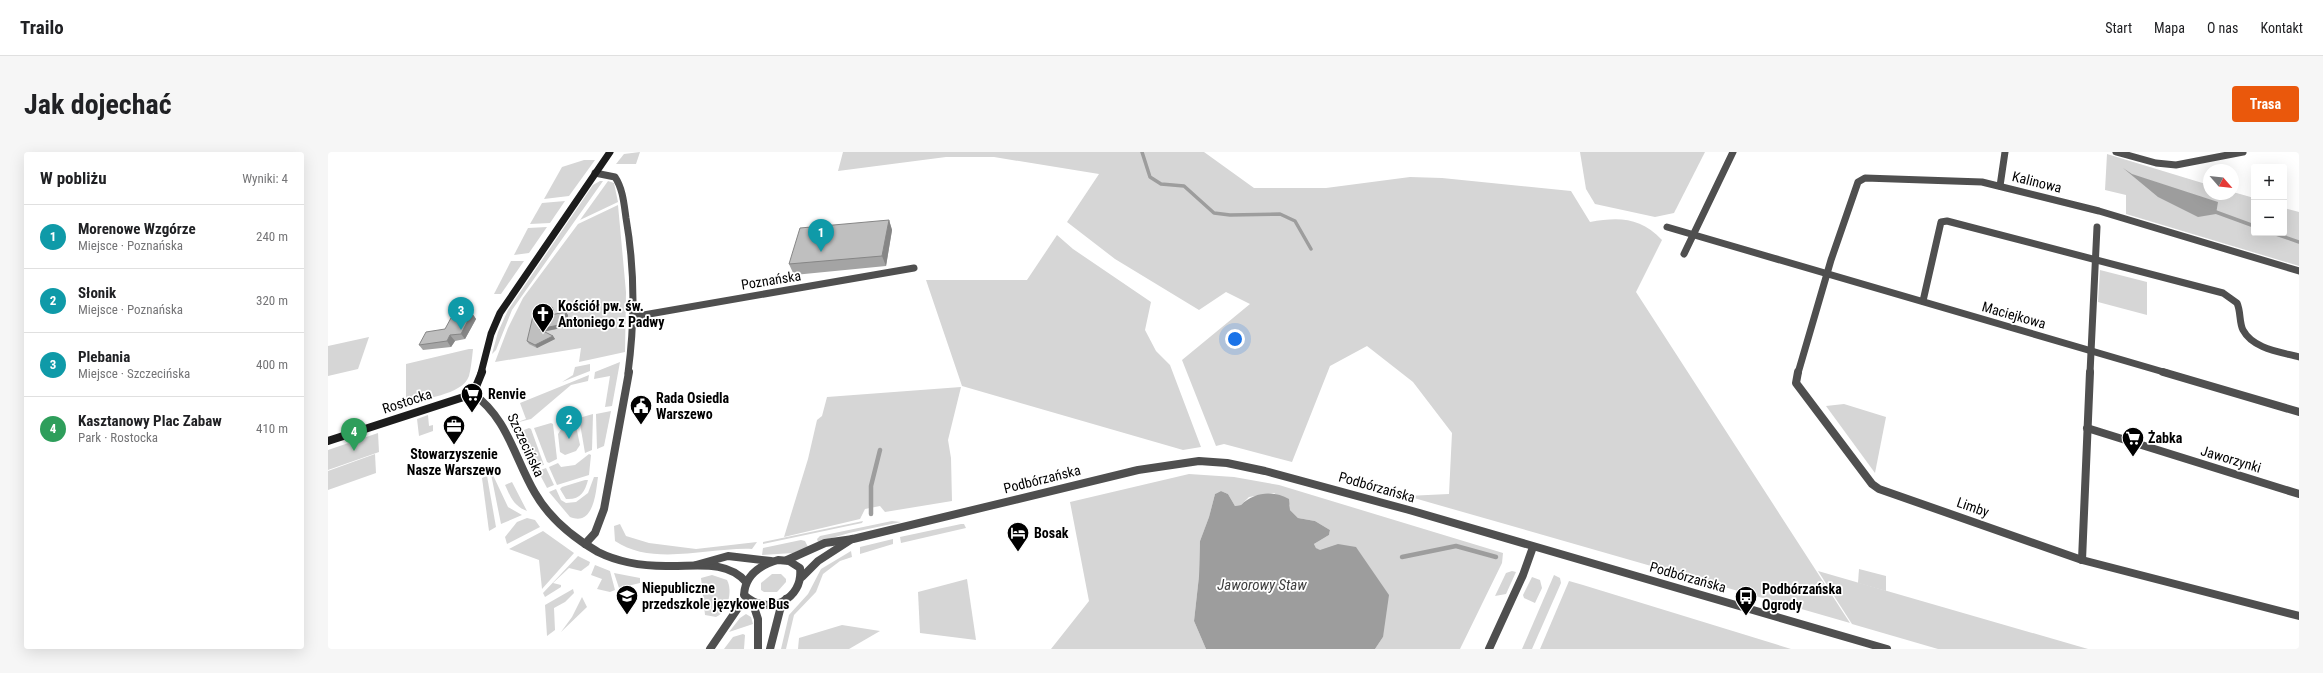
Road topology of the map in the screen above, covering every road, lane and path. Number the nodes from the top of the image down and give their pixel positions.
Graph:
1 (610, 152) edge
2 (1732, 152) edge
3 (2005, 152) edge
4 (2116, 152) edge
5 (2243, 152) edge
6 (595, 173) junction
7 (2000, 186) junction
8 (1667, 227) dead end
9 (2097, 227) dead end
10 (1693, 234) junction
11 (1684, 254) dead end
12 (2095, 260) junction
13 (914, 268) dead end
14 (2299, 271) edge
15 (1827, 273) junction
16 (1923, 301) junction
17 (632, 317) junction
18 (2091, 351) junction
19 (2299, 357) edge
20 (473, 394) junction
21 (2299, 412) edge
22 (2088, 428) junction
23 (328, 441) edge
24 (2299, 494) edge
25 (852, 539) junction
26 (585, 544) junction
27 (1533, 547) junction
28 (787, 560) junction
29 (2082, 560) junction
30 (773, 561) junction
31 (694, 566) junction
32 (802, 577) junction
33 (746, 582) junction
34 (786, 599) junction
35 (751, 602) junction
36 (2299, 616) edge
37 (710, 649) edge
38 (758, 649) edge
39 (770, 649) edge
40 (1489, 649) edge
41 (1887, 649) edge

1 - 6 street
2 - 10 street
3 - 7 street
4 - 5 street
6 - 17 street
6 - 20 street
7 - 14 street, Kalinowa
7 - 15 street, Kalinowa
8 - 10 street, Maciejkowa
9 - 12 street
10 - 11 street
10 - 15 street, Maciejkowa
12 - 16 street
12 - 18 street
12 - 19 street
13 - 17 street, Poznańska
15 - 16 street, Maciejkowa
15 - 29 street, Limby
16 - 18 street, Maciejkowa
17 - 26 street
18 - 21 street, Maciejkowa
18 - 22 street
20 - 23 street, Rostocka
20 - 26 street, Szczecińska
22 - 24 street, Jaworzynki
22 - 29 street
25 - 27 street, Podbórzańska
25 - 28 street, Podbórzańska
25 - 32 street, Podbórzańska
26 - 31 street, Szczecińska
27 - 40 street
27 - 41 street, Podbórzańska
28 - 30 street
28 - 32 street
29 - 36 street, Limby
30 - 31 street
30 - 33 street
31 - 33 street
32 - 34 street
33 - 35 street
34 - 35 street
34 - 39 street
35 - 37 street
35 - 38 street

